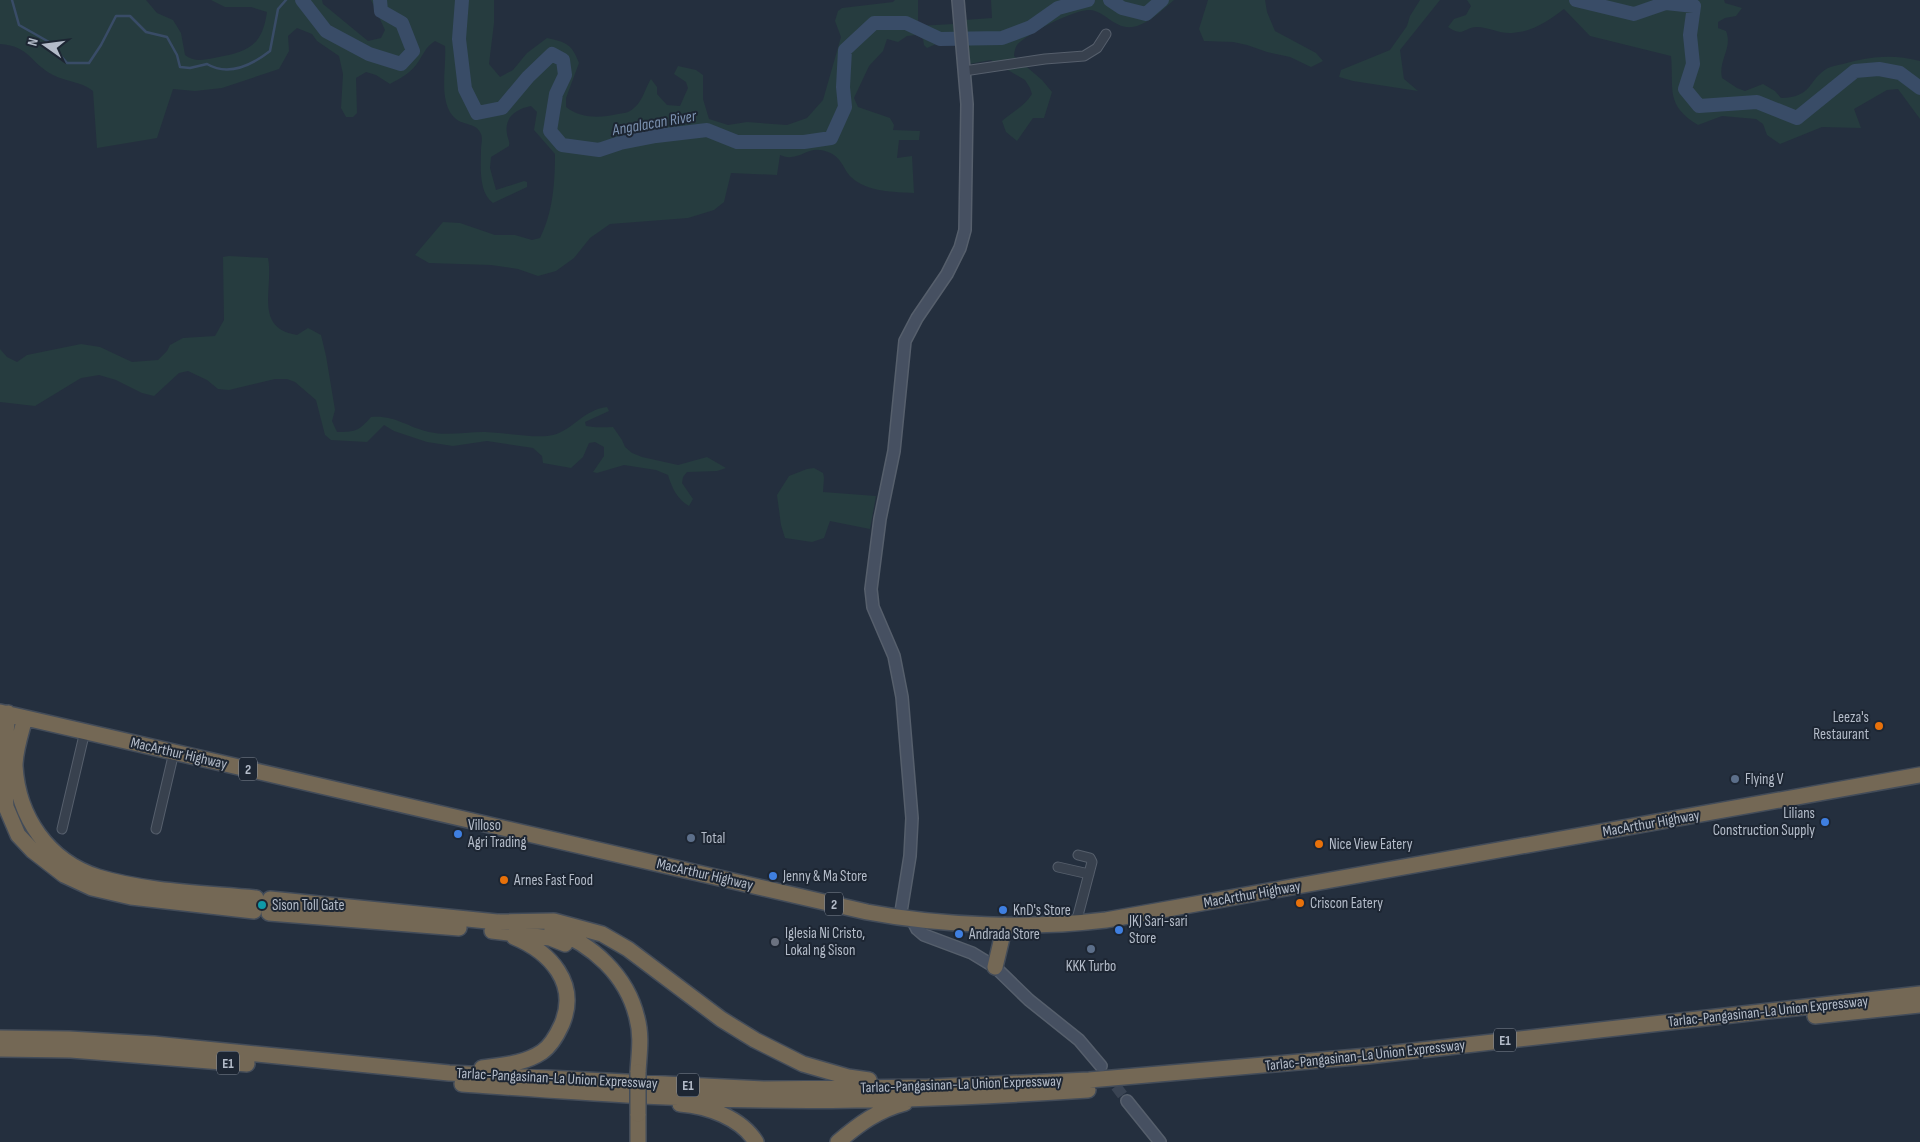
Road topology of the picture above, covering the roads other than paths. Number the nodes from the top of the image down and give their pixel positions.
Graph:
1 (958, 0) edge
2 (1106, 34) dead end
3 (964, 71) junction
4 (4, 713) edge
5 (25, 718) junction
6 (85, 731) junction
7 (174, 752) junction
8 (1920, 775) edge
9 (62, 829) dead end
10 (156, 829) dead end
11 (1078, 855) dead end
12 (1058, 867) dead end
13 (1089, 874) junction
14 (262, 905) junction
15 (906, 919) junction
16 (1076, 923) junction
17 (1005, 925) junction
18 (498, 927) junction
19 (995, 967) junction
20 (1920, 994) edge
21 (1920, 1005) edge
22 (0, 1038) edge
23 (0, 1049) edge
24 (1100, 1066) tunnel mouth
25 (449, 1073) junction
26 (925, 1093) junction
27 (635, 1096) junction
28 (1126, 1101) tunnel mouth
29 (634, 1114) junction
30 (631, 1142) edge
31 (638, 1142) edge
32 (756, 1142) edge
33 (838, 1142) edge
34 (1160, 1142) edge

1 - 3 street
2 - 3 street
3 - 15 street
4 - 5 highway, MacArthur Highway / 2
4 - 14 highway
5 - 6 highway, MacArthur Highway / 2
5 - 14 highway
6 - 7 highway, MacArthur Highway / 2
6 - 9 street
7 - 10 street
7 - 15 highway, MacArthur Highway / 2
8 - 16 highway, MacArthur Highway / 2
11 - 13 street
12 - 13 street
13 - 16 street
14 - 18 highway
15 - 17 highway, MacArthur Highway / 2
15 - 19 street
16 - 17 highway, MacArthur Highway / 2
17 - 19 highway
18 - 25 highway
18 - 26 highway
18 - 29 highway
19 - 24 street
20 - 26 highway, Tarlac-Pangasinan-La Union Expressway / E1
21 - 26 highway, Tarlac-Pangasinan-La Union Expressway / E1
22 - 25 highway, Tarlac-Pangasinan-La Union Expressway / E1
23 - 27 highway, Tarlac-Pangasinan-La Union Expressway / E1
25 - 26 highway, Tarlac-Pangasinan-La Union Expressway / E1
26 - 27 highway, Tarlac-Pangasinan-La Union Expressway / E1
26 - 33 highway
27 - 32 highway
28 - 34 street
29 - 30 highway
29 - 31 highway

